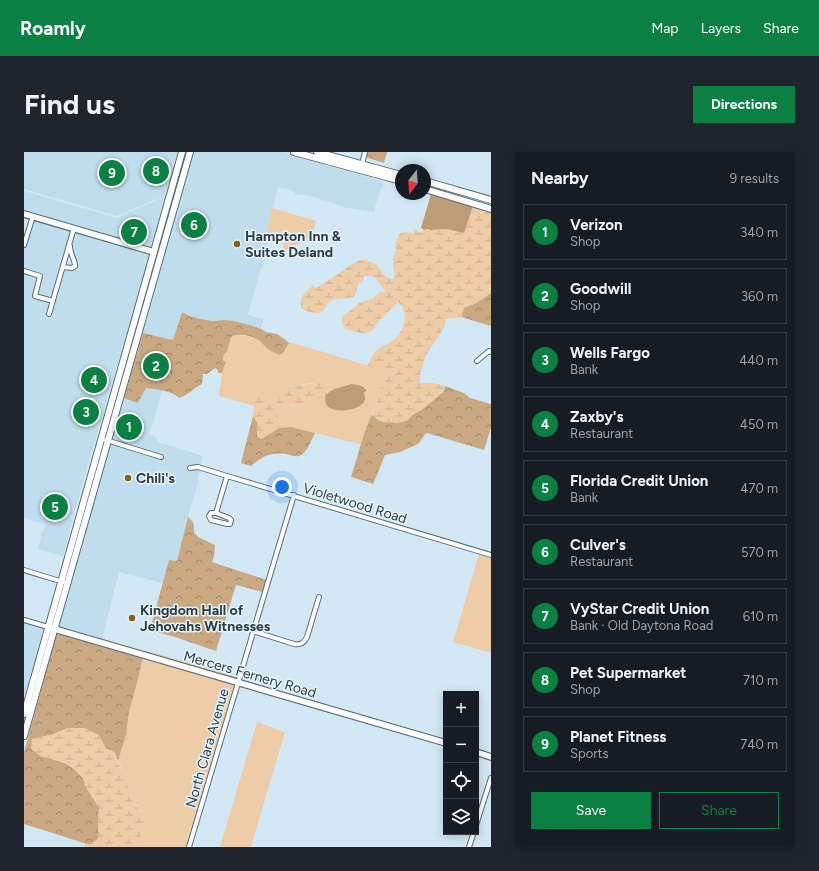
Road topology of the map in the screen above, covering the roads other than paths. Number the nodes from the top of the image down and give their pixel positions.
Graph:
1 (182, 152) edge
2 (190, 152) edge
3 (294, 152) edge
4 (317, 152) edge
5 (364, 152) edge
6 (337, 160) junction
7 (362, 164) junction
8 (385, 173) junction
9 (395, 174) edge
10 (395, 179) edge
11 (431, 183) edge
12 (431, 191) edge
13 (488, 199) edge
14 (168, 204) junction
15 (491, 209) edge
16 (24, 214) edge
17 (33, 216) junction
18 (171, 220) junction
19 (74, 228) junction
20 (156, 243) junction
21 (69, 244) junction
22 (24, 245) edge
23 (154, 252) junction
24 (161, 256) junction
25 (63, 267) junction
26 (24, 271) edge
27 (152, 286) junction
28 (53, 301) junction
29 (49, 314) dead end
30 (132, 346) junction
31 (491, 352) edge
32 (477, 361) dead end
33 (104, 440) junction
34 (161, 457) dead end
35 (190, 468) dead end
36 (227, 476) junction
37 (294, 495) junction
38 (216, 514) junction
39 (491, 555) edge
40 (24, 570) edge
41 (64, 582) junction
42 (319, 597) dead end
43 (24, 620) edge
44 (51, 628) junction
45 (253, 631) junction
46 (38, 675) junction
47 (238, 683) junction
48 (24, 714) edge
49 (26, 722) edge
50 (24, 736) edge
51 (443, 742) edge
52 (479, 753) edge
53 (491, 757) edge
54 (491, 778) edge
55 (479, 816) edge
56 (473, 835) edge
57 (190, 847) edge
58 (469, 847) edge

1 - 14 main road
2 - 18 main road
3 - 6 main road
4 - 6 main road
5 - 7 street
6 - 7 main road
6 - 8 main road
7 - 8 main road
8 - 9 main road
8 - 10 main road
11 - 13 main road
12 - 15 main road
14 - 18 main road
14 - 20 main road
16 - 17 street
17 - 19 street
17 - 22 street
18 - 24 main road
19 - 21 street
19 - 23 street
20 - 23 main road
20 - 24 main road
21 - 25 street
21 - 25 street
23 - 27 main road
23 - 30 main road
24 - 27 main road
25 - 28 street
26 - 28 street
27 - 30 main road
28 - 29 street
30 - 33 main road
30 - 33 main road
31 - 32 street
33 - 34 street
33 - 41 main road
35 - 36 street, Violetwood Road
36 - 37 street, Violetwood Road
36 - 38 street
37 - 39 street, Violetwood Road
37 - 45 street, North Clara Avenue
38 - 38 street
40 - 41 street
41 - 44 main road
42 - 45 street
43 - 44 street
44 - 46 main road
44 - 47 street, Mercers Fernery Road
45 - 47 street, North Clara Avenue
46 - 48 main road
46 - 49 main road
47 - 51 street, Mercers Fernery Road
47 - 57 street, North Clara Avenue
49 - 50 main road
52 - 53 street
54 - 55 street
56 - 58 street

